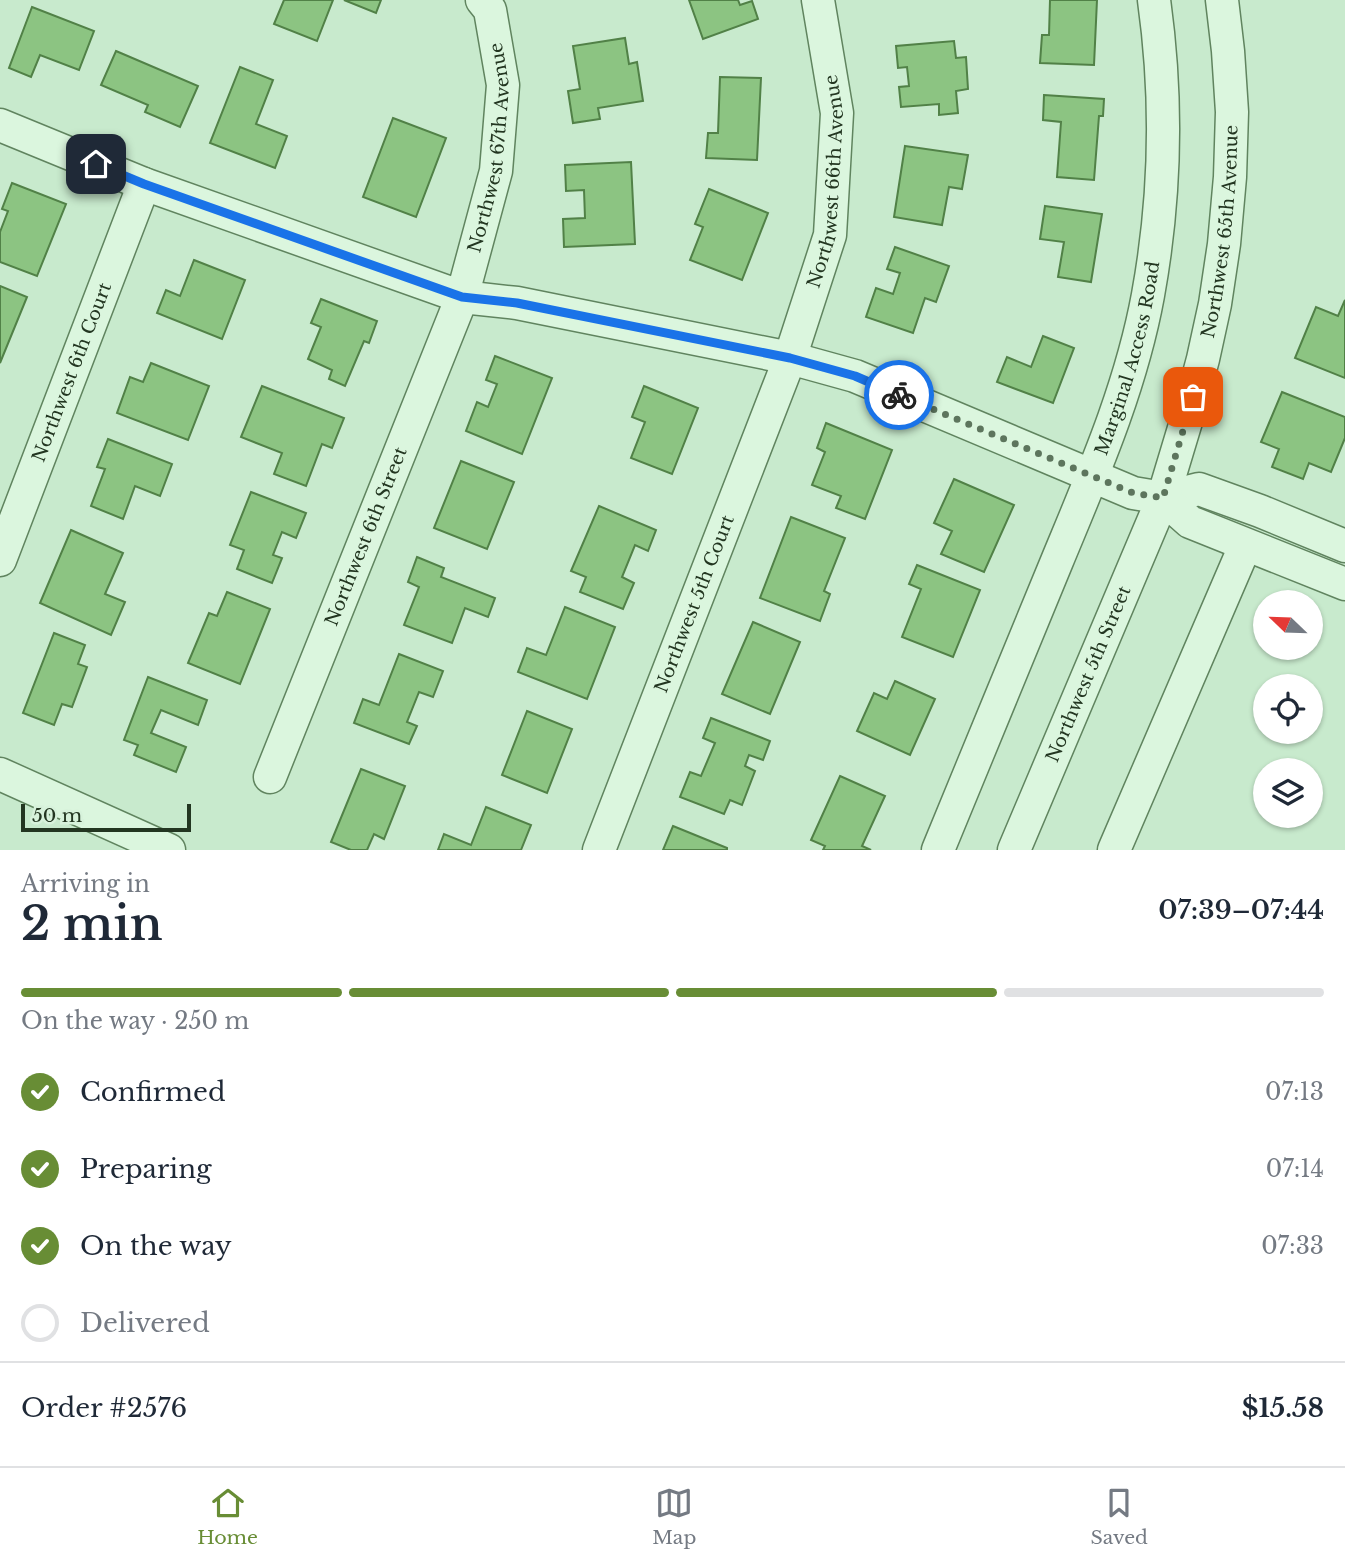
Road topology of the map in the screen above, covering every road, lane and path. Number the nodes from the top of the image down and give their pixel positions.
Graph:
1 (482, 0) edge
2 (818, 0) edge
3 (1154, 0) edge
4 (1222, 0) edge
5 (0, 125) edge
6 (144, 184) junction
7 (462, 297) junction
8 (790, 358) junction
9 (1092, 477) junction
10 (1163, 498) junction
11 (1245, 545) junction
12 (1345, 547) edge
13 (0, 560) edge
14 (1345, 584) edge
15 (0, 774) edge
16 (270, 777) dead end
17 (169, 850) edge
18 (599, 850) edge
19 (938, 850) edge
20 (1014, 850) edge
21 (1114, 850) edge

1 - 7 street, Northwest 67th Avenue
2 - 8 street, Northwest 66th Avenue
3 - 9 street, Marginal Access Road
4 - 10 street, Northwest 65th Avenue
5 - 6 street
6 - 7 street
6 - 13 street, Northwest 6th Court
7 - 8 street
7 - 16 street, Northwest 6th Street
8 - 9 street
8 - 18 street, Northwest 5th Court
9 - 10 street
9 - 19 street, Marginal Access Road
10 - 11 street
10 - 12 street
10 - 20 street, Northwest 5th Street
11 - 14 street
11 - 21 street
15 - 17 street

